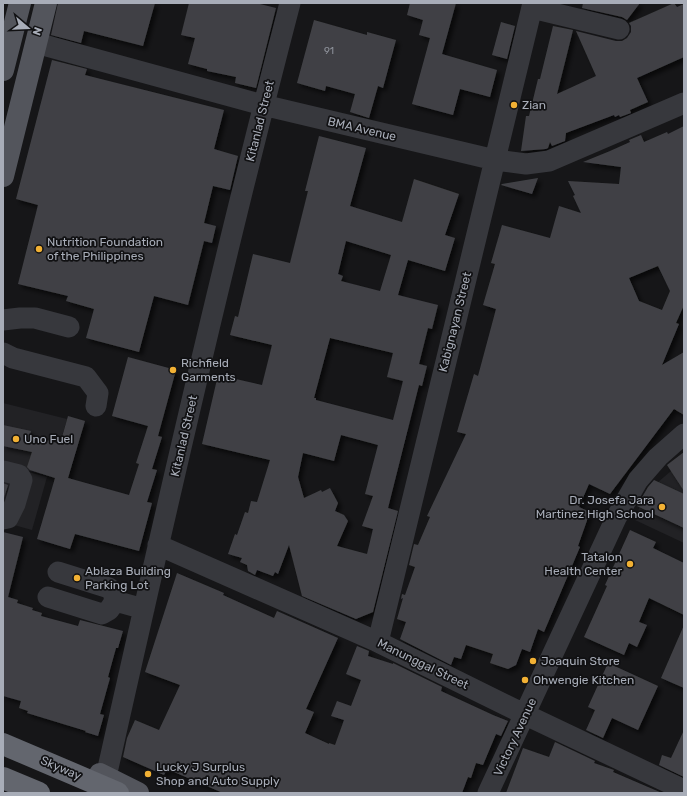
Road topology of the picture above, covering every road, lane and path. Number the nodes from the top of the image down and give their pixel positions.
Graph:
1 (20, 3) edge
2 (46, 3) edge
3 (290, 3) edge
4 (533, 5) edge
5 (619, 29) dead end
6 (36, 43) junction
7 (3, 70) edge
8 (684, 103) edge
9 (263, 105) junction
10 (495, 160) junction
11 (3, 176) edge
12 (3, 320) edge
13 (69, 327) dead end
14 (3, 353) edge
15 (96, 406) dead end
16 (684, 434) edge
17 (3, 471) edge
18 (3, 519) edge
19 (158, 545) junction
20 (58, 572) dead end
21 (48, 597) dead end
22 (115, 601) junction
23 (144, 609) junction
24 (378, 642) junction
25 (526, 715) junction
26 (3, 734) edge
27 (3, 744) edge
28 (3, 778) edge
29 (112, 785) edge
30 (3, 787) edge
31 (684, 790) edge
32 (17, 793) edge
33 (39, 793) edge
34 (138, 793) edge
35 (488, 793) edge

1 - 7 main road
2 - 6 main road
3 - 9 street, Kitanlad Street
4 - 5 street
4 - 10 street, Kabignayan Street
6 - 9 street, BMA Avenue
6 - 11 main road
8 - 10 street, BMA Avenue
9 - 10 street, BMA Avenue
9 - 19 street, Kitanlad Street
10 - 24 street, Kabignayan Street
12 - 13 street
14 - 15 street
16 - 25 street, Victory Avenue
17 - 18 street
19 - 23 street, Kitanlad Street
19 - 24 street, Manunggal Street
20 - 22 street
21 - 22 street
22 - 23 street
23 - 29 street, Kitanlad Street
24 - 25 street, Manunggal Street
25 - 31 street, Manunggal Street
25 - 35 street, Victory Avenue
26 - 29 main road
27 - 29 highway, Skyway
28 - 33 highway
29 - 34 main road
30 - 32 main road

